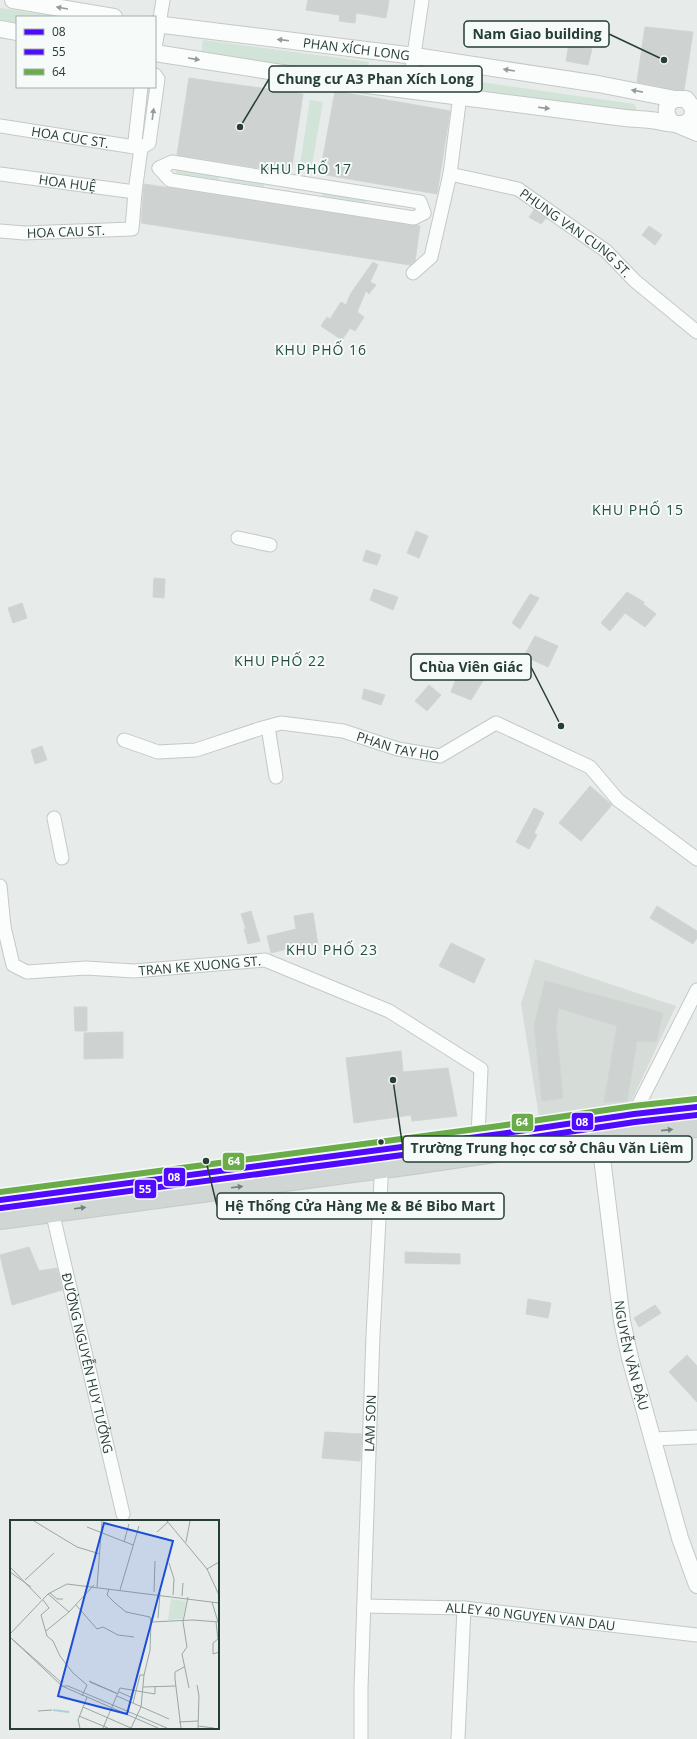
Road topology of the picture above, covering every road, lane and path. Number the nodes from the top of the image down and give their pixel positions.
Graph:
1 (13, 0) edge
2 (163, 0) edge
3 (422, 0) edge
4 (108, 16) edge
5 (157, 24) edge
6 (0, 29) edge
7 (16, 32) edge
8 (156, 36) edge
9 (156, 53) edge
10 (415, 56) junction
11 (464, 64) junction
12 (156, 77) edge
13 (141, 88) edge
14 (409, 89) junction
15 (460, 97) junction
16 (675, 99) junction
17 (694, 106) edge
18 (676, 124) junction
19 (0, 126) edge
20 (697, 133) edge
21 (141, 148) junction
22 (138, 165) junction
23 (159, 168) junction
24 (226, 170) junction
25 (0, 174) edge
26 (450, 174) junction
27 (275, 178) junction
28 (316, 184) junction
29 (223, 188) junction
30 (135, 192) junction
31 (373, 194) junction
32 (273, 196) junction
33 (313, 202) junction
34 (370, 211) junction
35 (424, 213) junction
36 (441, 216) junction
37 (0, 231) edge
38 (412, 273) dead end
39 (697, 332) edge
40 (238, 538) dead end
41 (270, 545) dead end
42 (268, 727) junction
43 (124, 740) dead end
44 (276, 777) dead end
45 (54, 818) dead end
46 (62, 858) dead end
47 (697, 859) edge
48 (0, 886) edge
49 (2, 927) edge
50 (697, 990) edge
51 (697, 1107) edge
52 (634, 1114) junction
53 (697, 1127) edge
54 (598, 1128) junction
55 (638, 1133) junction
56 (478, 1137) junction
57 (381, 1159) junction
58 (0, 1200) edge
59 (52, 1211) junction
60 (0, 1219) edge
61 (697, 1437) edge
62 (653, 1439) junction
63 (123, 1514) dead end
64 (697, 1585) edge
65 (364, 1606) junction
66 (464, 1608) junction
67 (697, 1635) edge
68 (361, 1739) edge
69 (458, 1739) edge

4 -> 1 street
2 - 5 street
3 - 10 street
5 - 8 street
10 -> 5 street, PHAN XÍCH LONG
6 - 7 street
9 -> 14 street
10 - 11 street, PHAN XÍCH LONG
10 - 14 street
11 - 15 street
16 -> 11 street, PHAN XÍCH LONG
21 -> 12 street
13 - 21 street
14 - 15 street
15 -> 18 street
15 - 26 street
16 - 17 street
16 - 18 street
17 - 18 street
18 - 20 street
19 - 21 street, HOA CUC ST.
21 - 22 street
22 - 23 street
22 - 30 street
23 - 24 street
23 - 29 street
24 - 27 street
24 - 29 street
25 - 30 street, HOA HUỆ
26 - 36 street
26 - 39 street, PHUNG VAN CUNG ST.
27 - 28 street
27 - 32 street
28 - 31 street
28 - 33 street
29 - 32 street
30 - 37 street, HOA CAU ST.
31 - 34 street
31 - 35 street
32 - 33 street
33 - 34 street
34 - 35 street
35 - 36 street
36 - 38 street
40 - 41 street
42 - 43 street, PHAN TAY HO
42 - 44 street
42 - 47 street, PHAN TAY HO
45 - 46 street
48 - 49 street
49 - 56 street, TRAN KE XUONG ST.
50 - 52 street
51 - 52 main road
52 - 54 main road
52 - 55 street
55 -> 53 main road
54 - 55 main road
54 - 56 main road
54 - 57 main road
54 - 62 street, NGUYỄN VĂN ĐẬU
56 - 57 main road
57 - 58 main road
59 -> 57 main road
57 - 65 street, LAM SON
59 - 60 main road
59 - 63 street, ĐƯỜNG NGUYỄN HUY TƯỞNG
61 - 62 street
62 - 64 street, NGUYỄN VĂN ĐẬU
65 - 66 street, ALLEY 40 NGUYEN VAN DAU
65 - 68 street, LAM SON
66 - 67 street, ALLEY 40 NGUYEN VAN DAU
66 - 69 street

